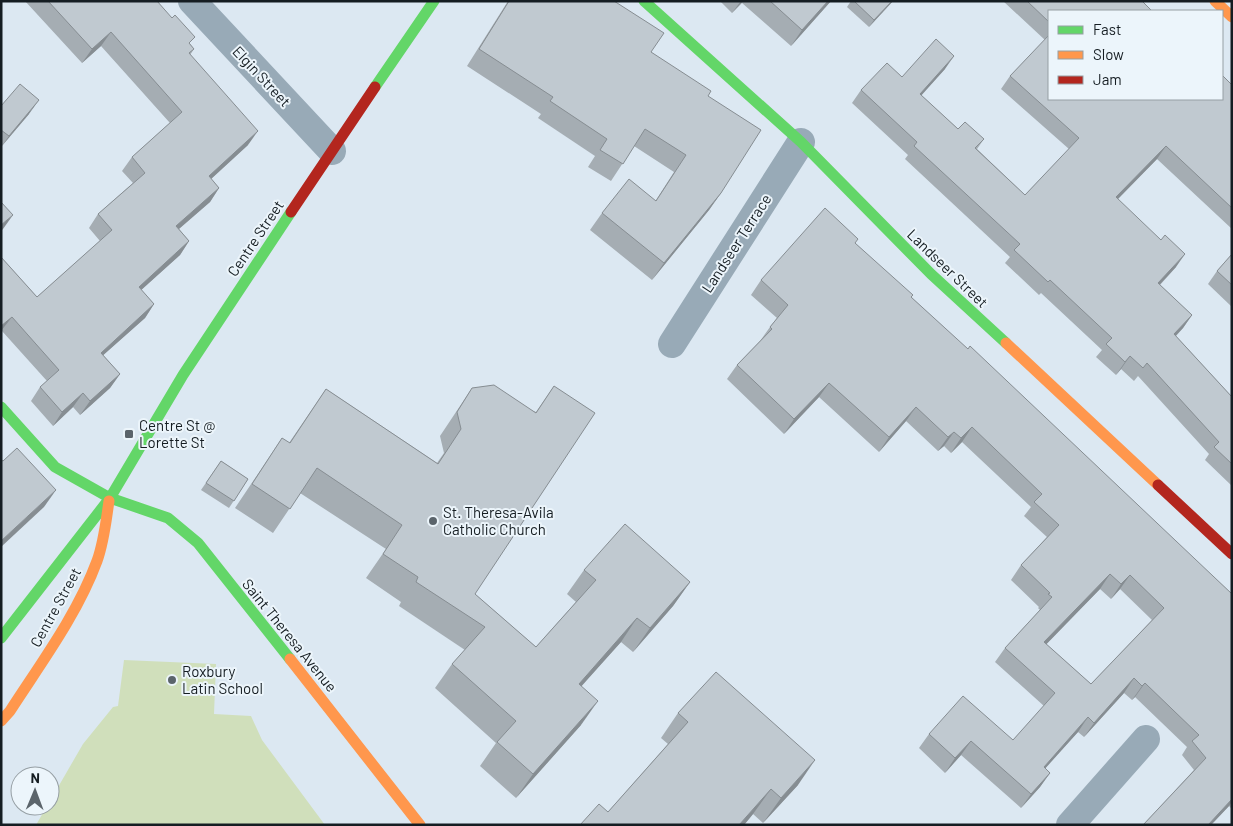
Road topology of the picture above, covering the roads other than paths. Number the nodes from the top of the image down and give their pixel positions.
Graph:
1 (192, 1) edge
2 (434, 1) edge
3 (644, 1) edge
4 (1215, 1) edge
5 (1232, 16) edge
6 (801, 142) junction
7 (332, 151) junction
8 (672, 344) dead end
9 (1, 407) edge
10 (110, 498) junction
11 (1232, 554) edge
12 (1, 638) edge
13 (10, 711) junction
14 (1, 721) edge
15 (1, 730) edge
16 (1146, 739) dead end
17 (420, 825) edge
18 (1070, 825) edge

1 - 7 street, Elgin Street
2 - 7 street, Centre Street
3 - 6 street, Landseer Street
4 - 5 street
6 - 8 street, Landseer Terrace
6 - 11 street, Landseer Street
7 - 10 street, Centre Street
9 - 10 street, Saint Theresa Avenue
10 - 12 street, Centre Street
10 - 13 street, Centre Street
10 - 17 street, Saint Theresa Avenue
13 - 14 street, Centre Street
13 - 15 street
16 - 18 street

